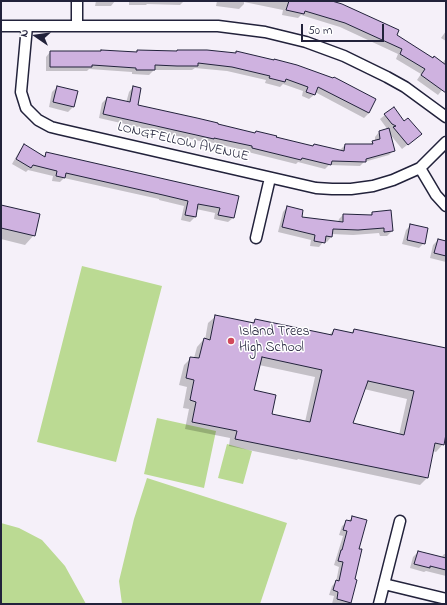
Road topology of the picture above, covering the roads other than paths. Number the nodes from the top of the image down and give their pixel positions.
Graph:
1 (77, 1) edge
2 (1, 26) edge
3 (27, 26) junction
4 (77, 26) junction
5 (446, 117) edge
6 (446, 142) edge
7 (420, 168) junction
8 (270, 178) junction
9 (446, 206) edge
10 (256, 238) dead end
11 (400, 522) dead end
12 (384, 584) junction
13 (446, 599) edge
14 (379, 604) edge

1 - 4 street
2 - 3 street
3 - 4 street
3 - 8 street, LONGFELLOW AVENUE
4 - 5 street
6 - 7 street
7 - 8 street, LONGFELLOW AVENUE
7 - 9 street
8 - 10 street
11 - 12 street
12 - 13 street
12 - 14 street

